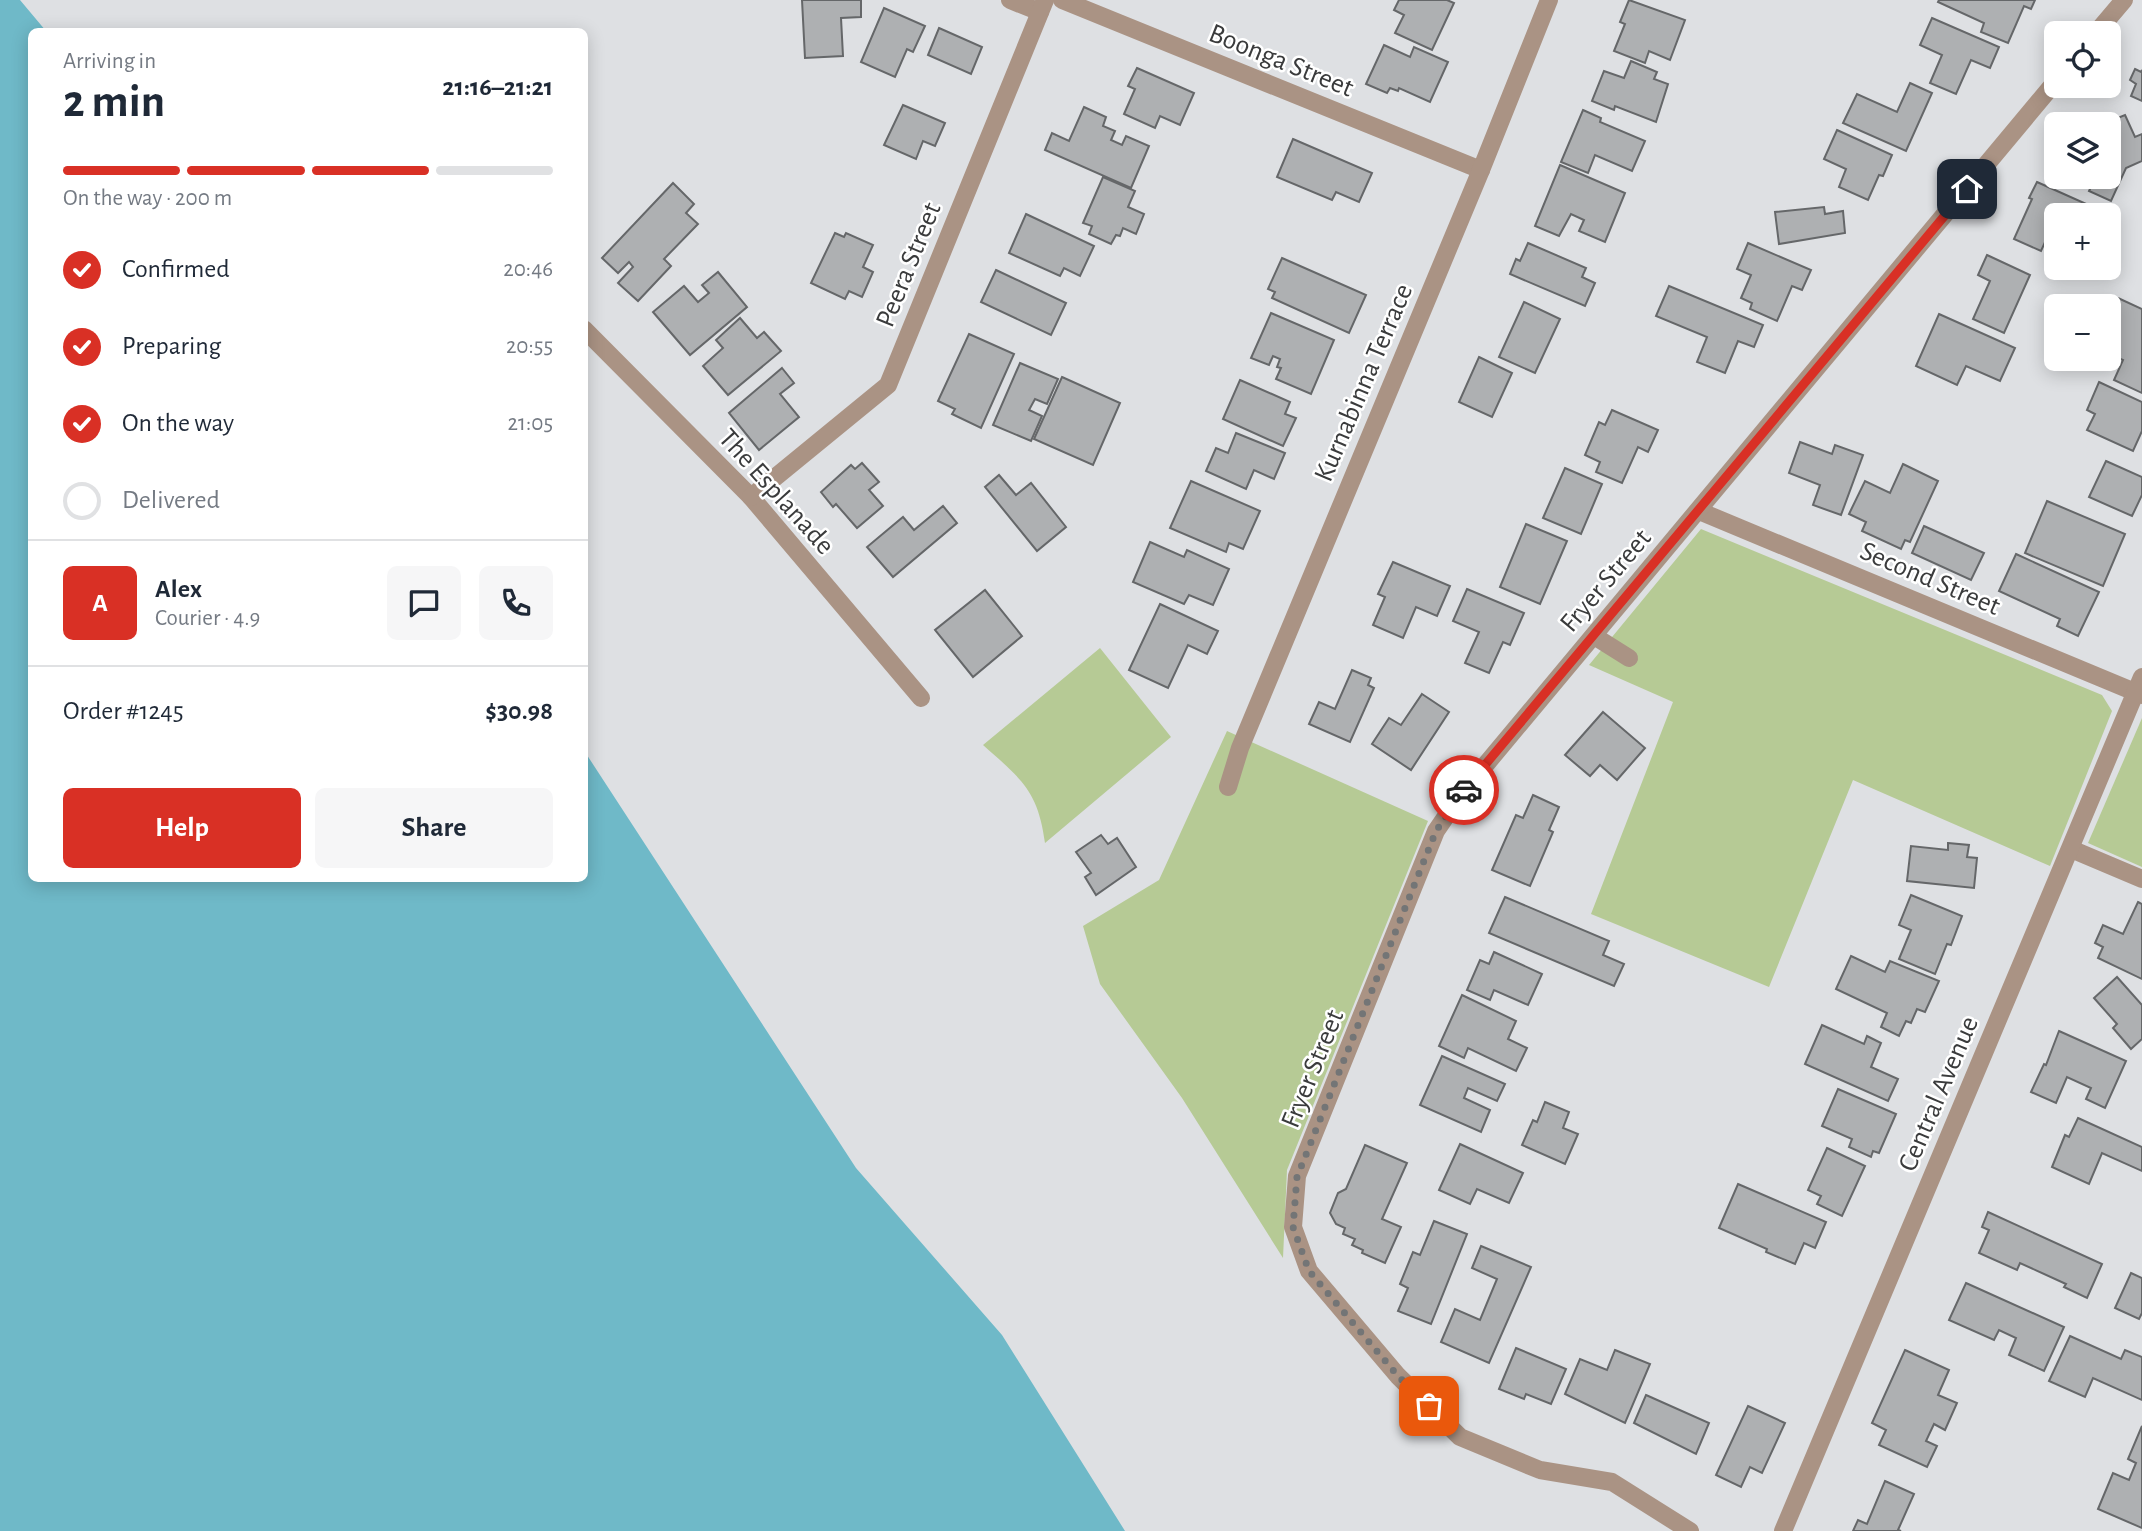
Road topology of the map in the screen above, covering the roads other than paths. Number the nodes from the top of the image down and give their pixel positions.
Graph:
1 (1010, 0) edge
2 (1062, 0) edge
3 (1549, 0) edge
4 (2124, 0) edge
5 (1042, 6) edge
6 (2106, 21) edge
7 (2044, 95) edge
8 (1481, 170) junction
9 (588, 333) edge
10 (751, 497) junction
11 (1699, 511) junction
12 (1594, 636) junction
13 (1629, 658) dead end
14 (2140, 688) edge
15 (921, 698) dead end
16 (1228, 787) dead end
17 (2071, 849) junction
18 (2142, 879) edge
19 (1690, 1531) edge
20 (1783, 1531) edge

1 - 5 street
2 - 8 street, Boonga Street
3 - 8 street, Kurnabinna Terrace
4 - 6 street
5 - 10 street, Peera Street
7 - 11 street, Fryer Street
8 - 16 street, Kurnabinna Terrace
9 - 10 street, The Esplanade
10 - 15 street, The Esplanade
11 - 12 street, Fryer Street
11 - 14 street, Second Street
12 - 13 street
12 - 19 street, Fryer Street
14 - 17 street, Central Avenue
17 - 18 street
17 - 20 street, Central Avenue

